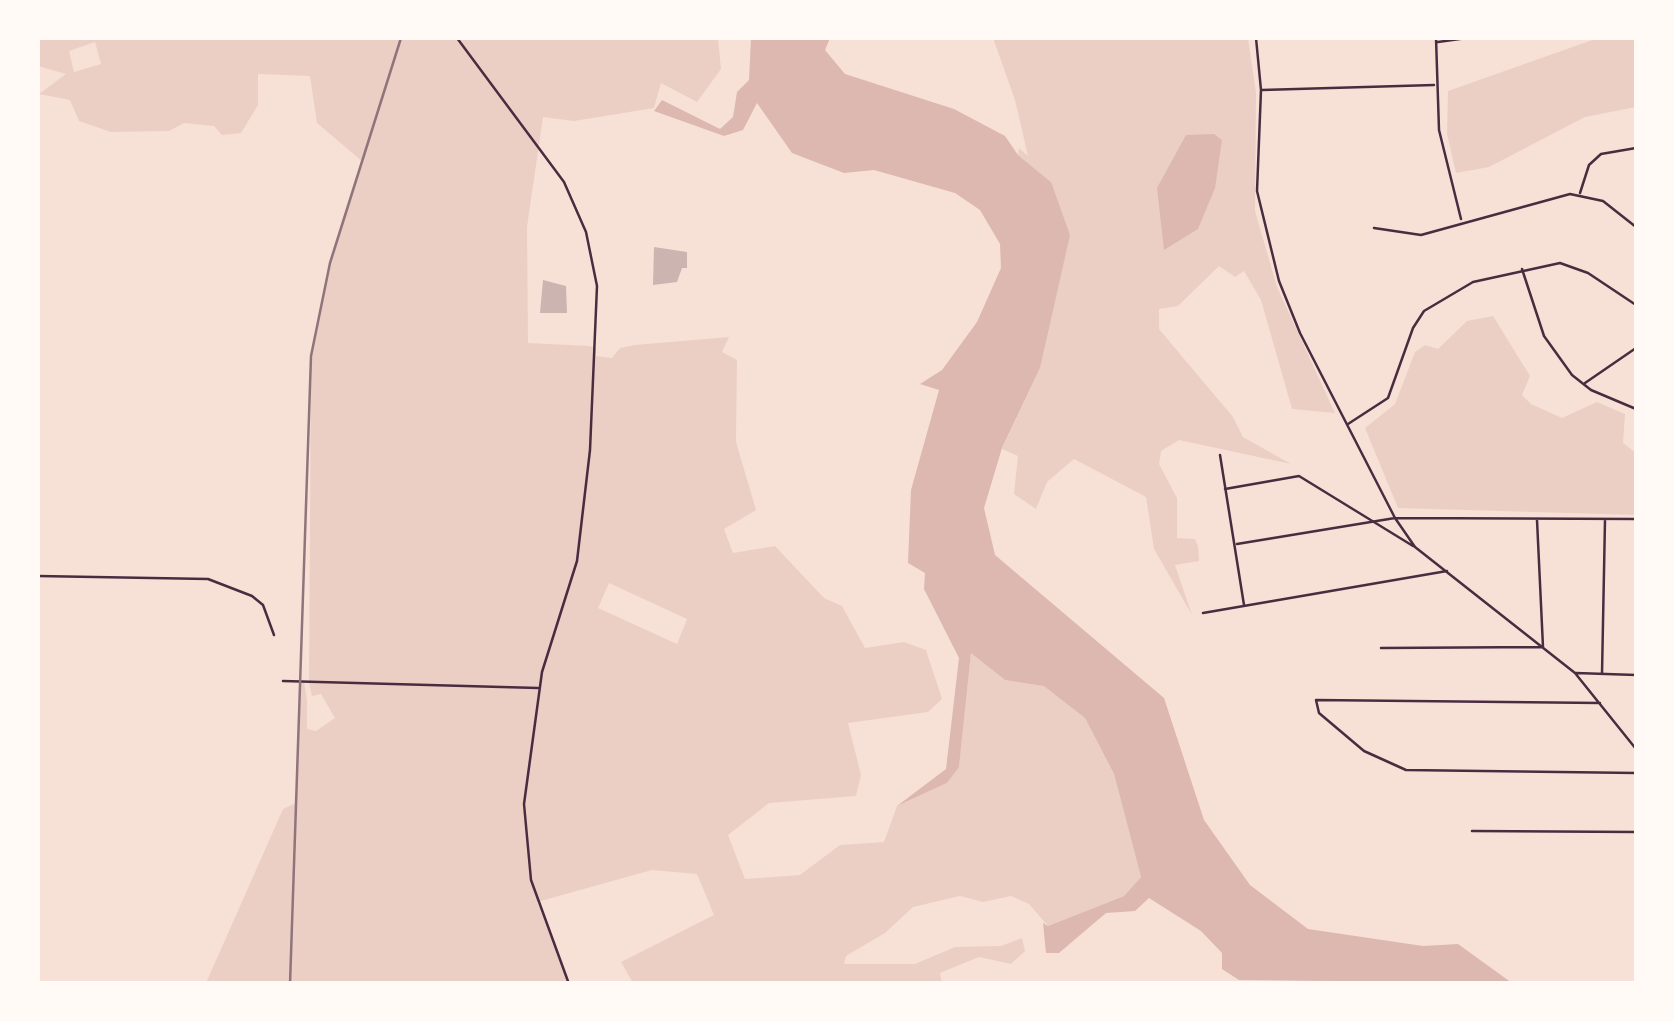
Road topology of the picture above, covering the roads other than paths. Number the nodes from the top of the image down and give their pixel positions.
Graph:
1 (457, 38) edge
2 (1256, 38) edge
3 (1467, 38) edge
4 (1436, 40) edge
5 (1438, 85) junction
6 (1261, 90) junction
7 (1636, 148) edge
8 (1580, 194) junction
9 (1636, 217) edge
10 (1462, 221) junction
11 (1632, 222) junction
12 (1636, 227) edge
13 (1374, 228) dead end
14 (1522, 269) junction
15 (1636, 305) edge
16 (1636, 348) edge
17 (1583, 385) junction
18 (1636, 410) edge
19 (1348, 424) junction
20 (1220, 455) dead end
21 (1225, 488) junction
22 (1394, 518) junction
23 (1537, 518) junction
24 (1605, 518) junction
25 (1636, 519) edge
26 (1372, 523) junction
27 (1237, 544) junction
28 (1415, 547) junction
29 (1447, 571) junction
30 (38, 576) edge
31 (1244, 606) junction
32 (1203, 613) dead end
33 (274, 635) dead end
34 (1543, 647) junction
35 (1382, 648) dead end
36 (1575, 673) junction
37 (1602, 674) junction
38 (1636, 675) edge
39 (283, 681) dead end
40 (539, 688) junction
41 (1600, 703) junction
42 (1636, 748) edge
43 (1636, 773) edge
44 (1472, 830) dead end
45 (1636, 832) edge
46 (569, 984) edge

1 - 40 street
2 - 6 street
3 - 4 street
4 - 5 street
5 - 6 street
5 - 10 street
6 - 19 street
7 - 8 street
8 - 10 street
8 - 11 street
9 - 11 street
10 - 13 street
11 - 12 street
14 - 15 street
14 - 17 street
14 - 19 street
16 - 17 street
17 - 18 street
19 - 22 street
20 - 21 street
21 - 26 street
21 - 27 street
22 - 23 street
22 - 26 street
22 - 28 street
23 - 24 street
23 - 34 street
24 - 25 street
24 - 37 street
26 - 27 street
26 - 28 street
27 - 31 street
28 - 29 street
29 - 31 street
29 - 34 street
30 - 33 street
31 - 32 street
34 - 35 street
34 - 36 street
36 - 37 street
36 - 41 street
37 - 38 street
39 - 40 street
40 - 46 street
41 - 42 street
41 - 43 street
44 - 45 street

